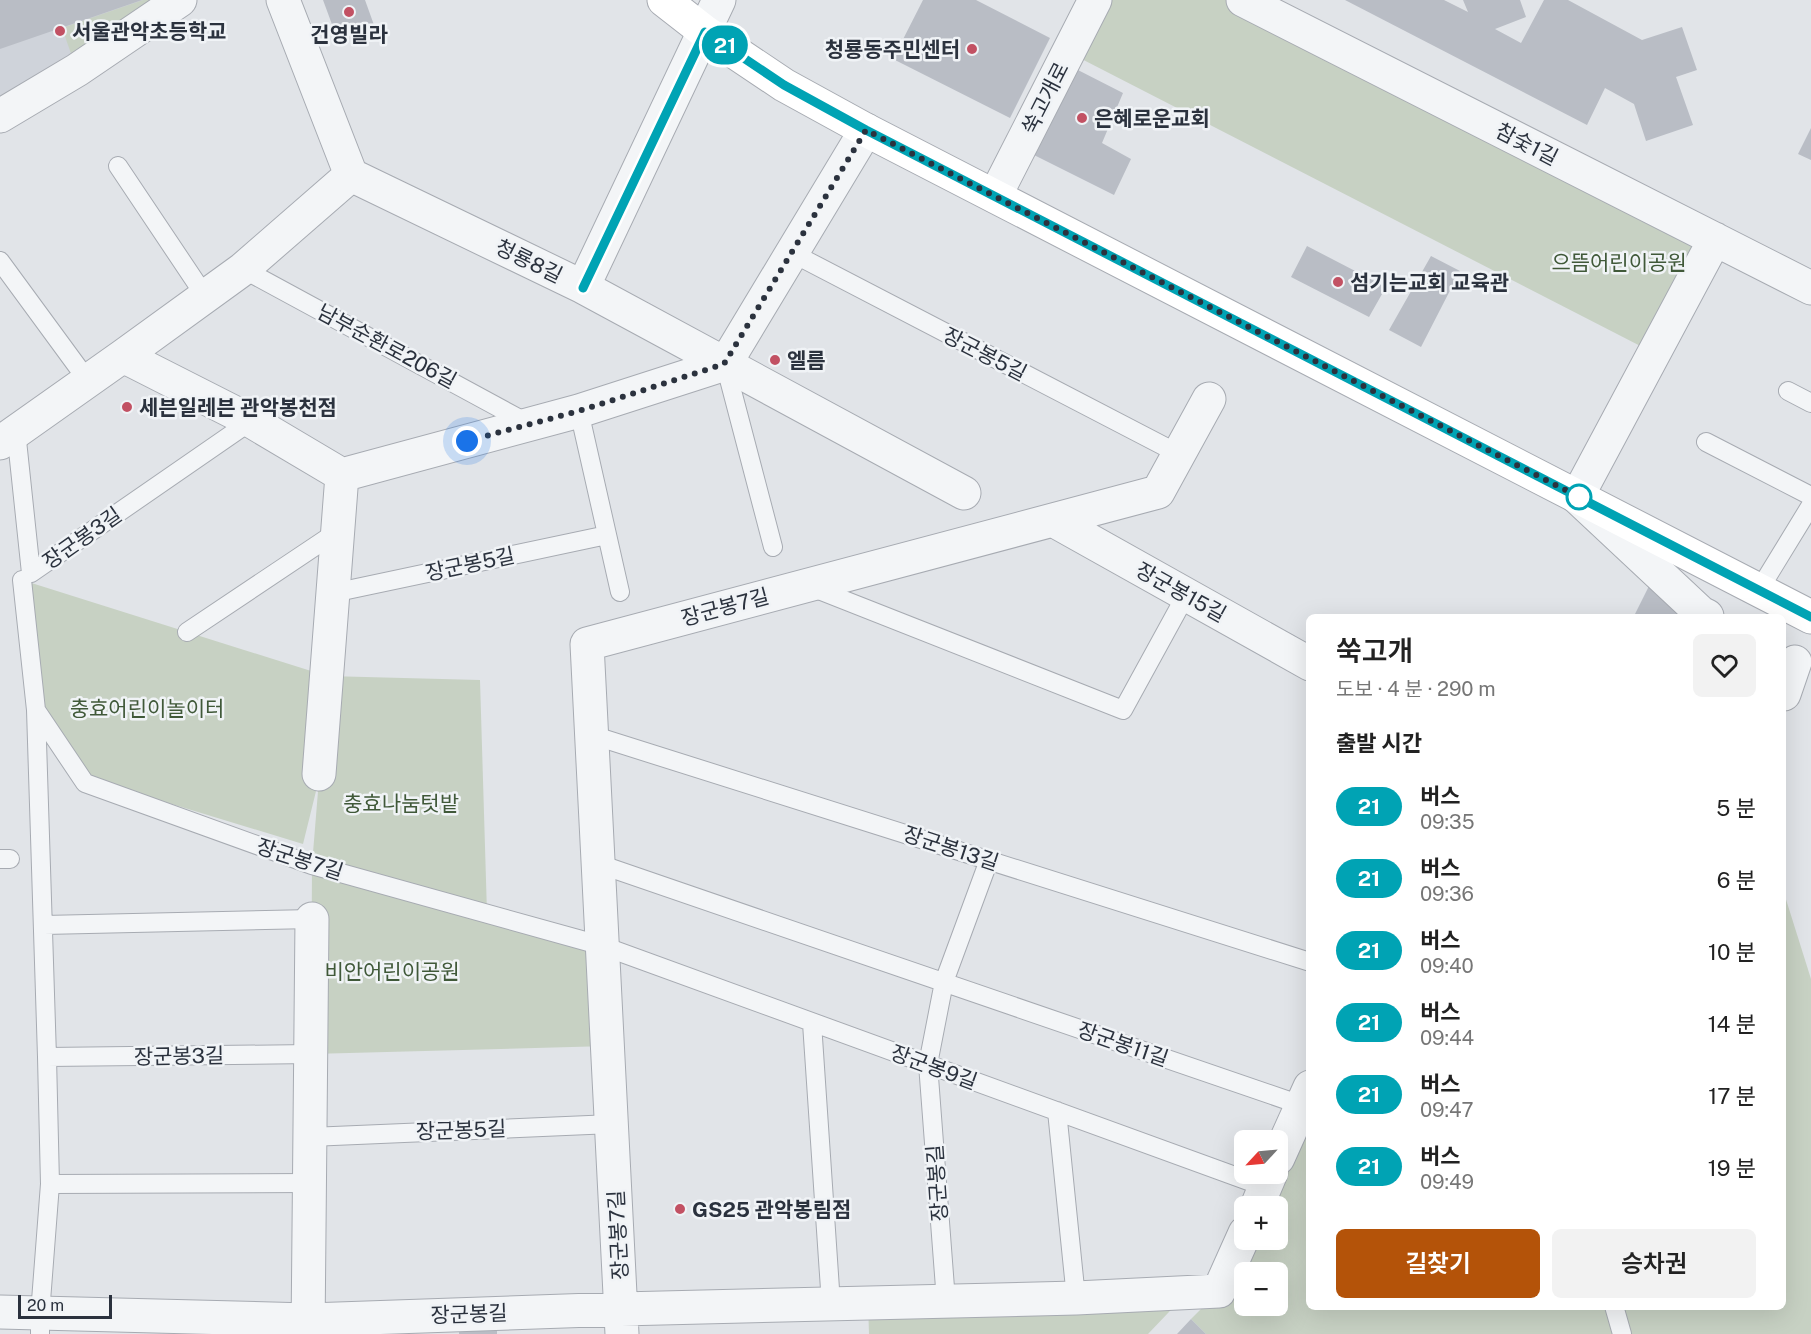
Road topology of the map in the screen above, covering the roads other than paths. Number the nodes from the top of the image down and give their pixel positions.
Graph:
1 (180, 0) edge
2 (283, 0) edge
3 (664, 0) edge
4 (719, 0) edge
5 (1095, 0) edge
6 (1243, 0) edge
7 (705, 32) junction
8 (0, 116) edge
9 (866, 130) junction
10 (118, 166) dead end
11 (351, 176) junction
12 (995, 196) junction
13 (1715, 239) junction
14 (792, 253) junction
15 (0, 261) edge
16 (243, 269) junction
17 (583, 288) junction
18 (1811, 288) edge
19 (205, 296) junction
20 (123, 356) junction
21 (724, 364) junction
22 (88, 381) junction
23 (1788, 391) dead end
24 (1209, 399) dead end
25 (1811, 403) edge
26 (579, 411) junction
27 (251, 421) junction
28 (530, 424) junction
29 (8, 437) edge
30 (1706, 442) dead end
31 (1179, 454) junction
32 (342, 475) junction
33 (964, 494) dead end
34 (1811, 496) edge
35 (1577, 497) junction
36 (1811, 505) edge
37 (1053, 520) junction
38 (338, 531) junction
39 (607, 535) junction
40 (773, 547) dead end
41 (22, 580) dead end
42 (807, 585) junction
43 (1759, 590) junction
44 (620, 592) dead end
45 (333, 593) junction
46 (1186, 595) junction
47 (1703, 614) edge
48 (1811, 616) edge
49 (187, 632) dead end
50 (1306, 662) edge
51 (1796, 662) edge
52 (1786, 689) edge
53 (36, 710) junction
54 (592, 735) junction
55 (320, 774) dead end
56 (989, 860) junction
57 (599, 864) junction
58 (312, 919) joint
59 (44, 925) junction
60 (603, 946) junction
61 (1306, 961) edge
62 (944, 982) junction
63 (812, 1023) junction
64 (311, 1054) junction
65 (47, 1057) junction
66 (928, 1064) junction
67 (1305, 1096) edge
68 (1057, 1112) junction
69 (612, 1124) junction
70 (1288, 1135) edge
71 (310, 1137) junction
72 (310, 1183) junction
73 (50, 1184) junction
74 (1264, 1189) edge
75 (1238, 1250) edge
76 (1076, 1298) junction
77 (946, 1301) junction
78 (831, 1304) junction
79 (1615, 1310) edge
80 (0, 1312) edge
81 (621, 1321) edge
82 (40, 1324) edge
83 (308, 1327) edge
84 (1622, 1334) edge

1 - 8 street
2 - 11 street
3 - 7 main road
4 - 7 street
5 - 12 street, 쑥고개로
6 - 13 street, 참숯1길
7 - 9 main road
7 - 17 street
9 - 12 main road
9 - 14 street
10 - 19 lane
11 - 16 street
11 - 17 street, 청룡8길
12 - 35 main road
13 - 18 street, 참숯1길
13 - 35 street
14 - 21 street
14 - 31 lane, 장군봉5길
15 - 22 lane
16 - 19 street
16 - 28 lane, 남부순환로206길
17 - 21 street, 청룡8길
19 - 20 street
20 - 22 street
20 - 27 street
21 - 26 street
21 - 33 street, 청룡8길
21 - 40 lane
22 - 29 street
23 - 25 lane
24 - 31 street, 장군봉7길
26 - 28 street
26 - 39 lane
27 - 29 lane, 장군봉3길
27 - 32 street
28 - 32 street
30 - 34 lane
31 - 37 street, 장군봉7길
32 - 38 street
35 - 43 main road
35 - 47 street
36 - 43 lane
37 - 42 street, 장군봉7길
37 - 46 street, 장군봉15길
38 - 45 street
38 - 49 lane
39 - 44 lane
39 - 45 lane, 장군봉5길
41 - 53 lane, 장군봉3길
42 - 46 lane
42 - 54 street, 장군봉7길
43 - 48 main road
45 - 55 street
46 - 50 street, 장군봉15길
51 - 52 street
53 - 59 lane, 장군봉3길
53 - 60 lane, 장군봉7길
54 - 56 lane, 장군봉13길
54 - 57 street, 장군봉7길
56 - 61 lane, 장군봉13길
56 - 62 lane
57 - 60 street, 장군봉7길
57 - 62 lane, 장군봉11길
58 - 59 lane
58 - 64 street
59 - 65 lane, 장군봉3길
60 - 63 lane, 장군봉9길
60 - 69 street, 장군봉7길
62 - 66 lane
62 - 67 lane, 장군봉11길
63 - 66 lane, 장군봉9길
63 - 78 lane
64 - 65 lane, 장군봉3길
64 - 71 street
65 - 73 lane, 장군봉3길
66 - 68 lane, 장군봉9길
66 - 77 lane, 장군봉길
67 - 70 street
68 - 74 lane, 장군봉9길
68 - 76 lane
69 - 71 lane, 장군봉5길
69 - 81 street, 장군봉7길
71 - 72 street
72 - 73 lane
72 - 83 street
73 - 82 lane, 장군봉3길
75 - 76 street, 장군봉길
76 - 77 street, 장군봉길
77 - 78 street, 장군봉길
78 - 81 street, 장군봉길
79 - 84 lane
80 - 82 street, 장군봉길
81 - 83 street, 장군봉길
82 - 83 street, 장군봉길

